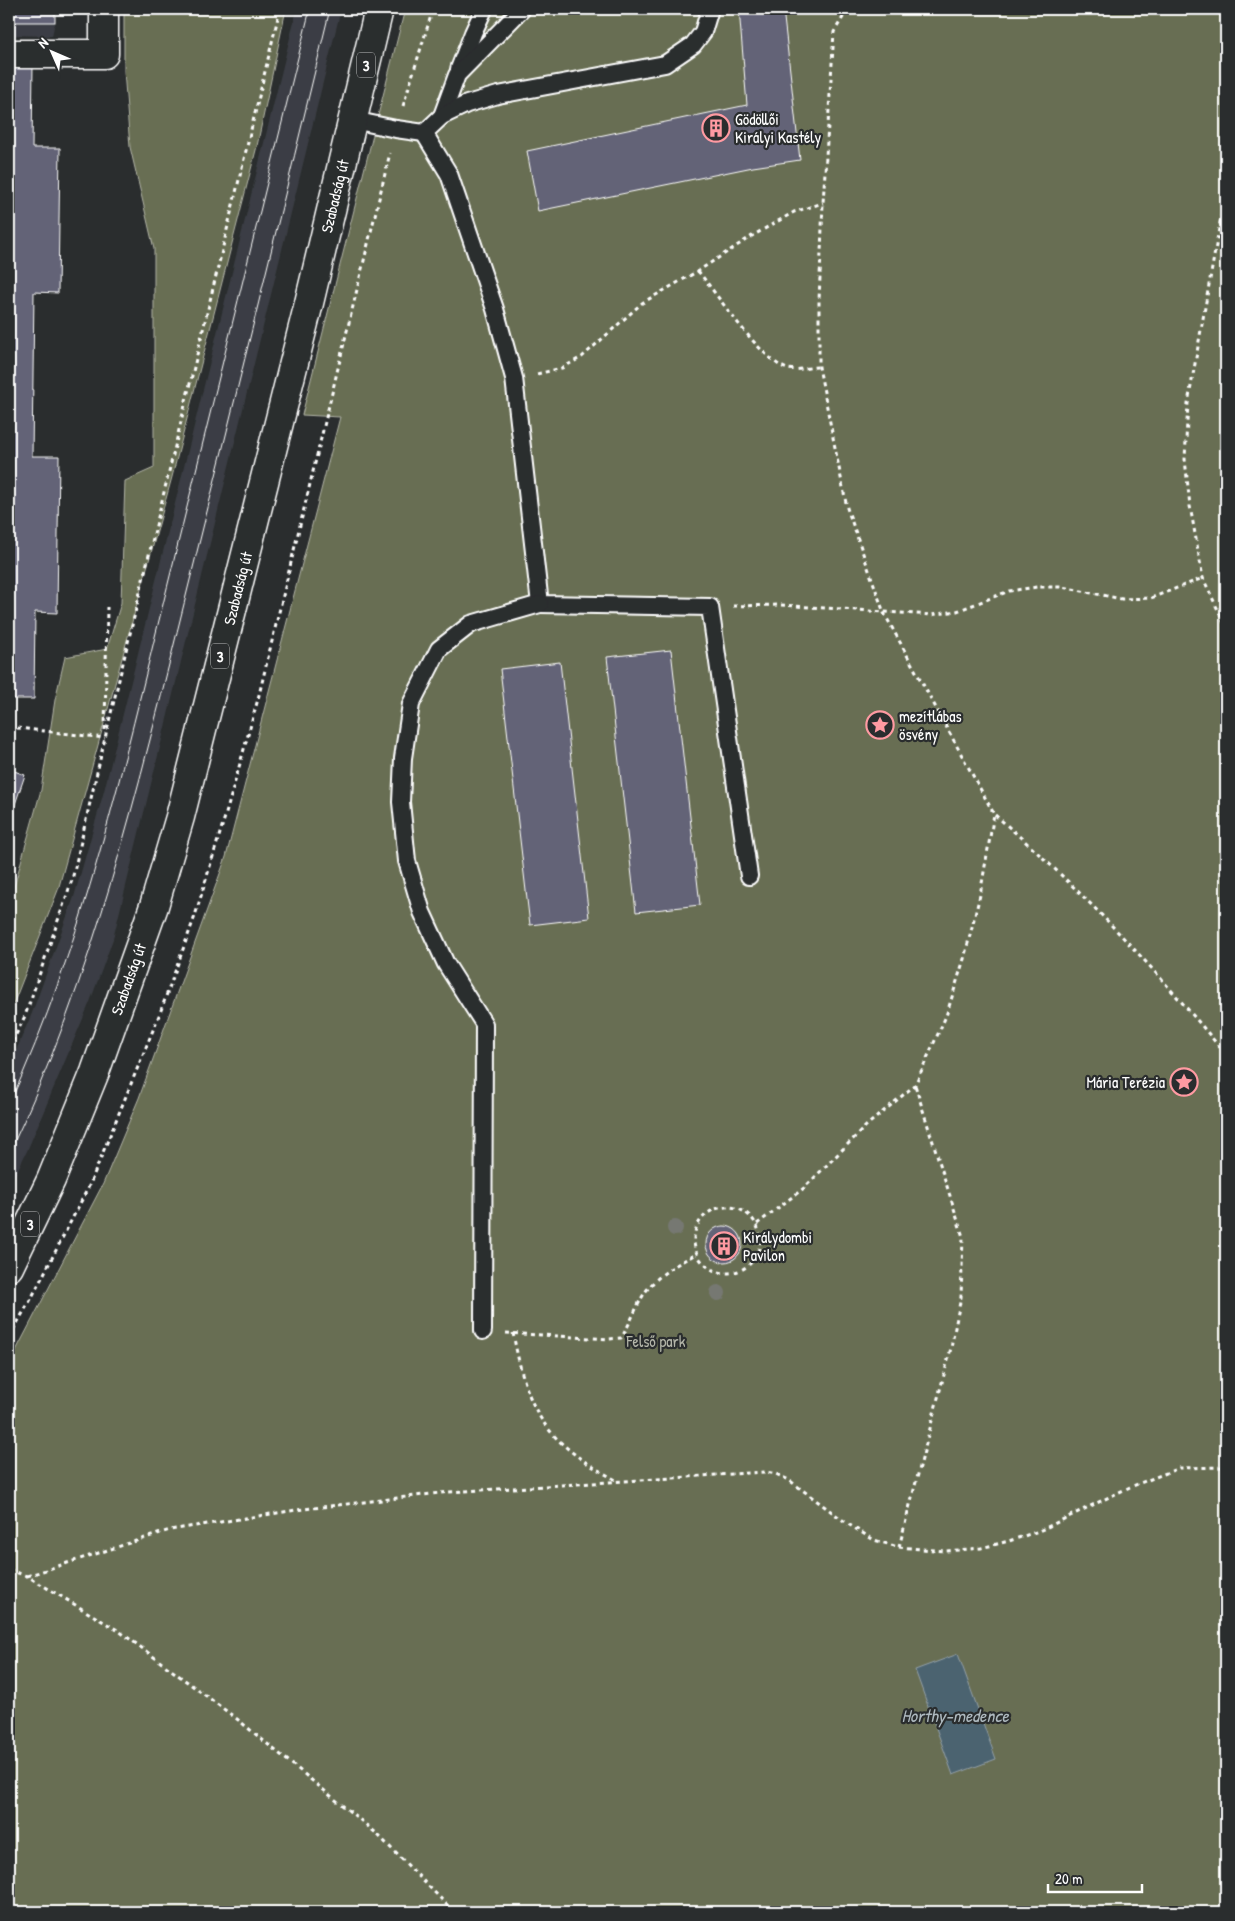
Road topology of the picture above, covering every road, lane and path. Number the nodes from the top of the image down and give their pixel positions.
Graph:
1 (104, 9) edge
2 (280, 9) edge
3 (379, 9) edge
4 (433, 9) edge
5 (484, 9) edge
6 (522, 9) edge
7 (710, 9) edge
8 (848, 9) edge
9 (9, 54) edge
10 (457, 75) junction
11 (442, 116) junction
12 (353, 120) junction
13 (396, 129) junction
14 (424, 133) junction
15 (1226, 189) edge
16 (823, 203) junction
17 (698, 271) junction
18 (818, 367) junction
19 (514, 378) junction
20 (1203, 578) junction
21 (540, 604) junction
22 (107, 607) dead end
23 (710, 607) junction
24 (884, 612) junction
25 (1226, 627) edge
26 (9, 727) edge
27 (105, 738) junction
28 (994, 814) junction
29 (749, 876) dead end
30 (9, 1049) edge
31 (1226, 1055) edge
32 (915, 1085) junction
33 (757, 1224) junction
34 (696, 1254) junction
35 (9, 1267) edge
36 (482, 1331) joint
37 (513, 1334) junction
38 (1226, 1467) edge
39 (616, 1480) junction
40 (898, 1547) junction
41 (9, 1570) edge
42 (26, 1576) junction
43 (454, 1912) edge

1 - 9 main road
2 - 27 path
3 - 12 main road, Szabadság út / 3
4 - 13 path
5 - 10 lane
6 - 10 lane
7 - 11 lane
8 - 16 path
10 - 11 lane
11 - 14 lane
12 - 13 lane
12 - 35 main road, Szabadság út / 3
13 - 14 lane
14 - 19 lane
15 - 20 path
16 - 17 path
16 - 18 path
17 - 18 path
17 - 19 path
18 - 24 path
19 - 21 lane
20 - 24 path
20 - 25 path
21 - 23 lane
21 - 36 lane
22 - 27 path
23 - 24 path
23 - 29 lane
24 - 28 path
26 - 27 path
27 - 30 path
28 - 31 path
28 - 32 path
32 - 33 path
32 - 40 path
33 - 34 path
33 - 34 path
34 - 37 path
36 - 37 path
37 - 39 path
38 - 40 path
39 - 40 path
39 - 42 path
41 - 42 path
42 - 43 path

